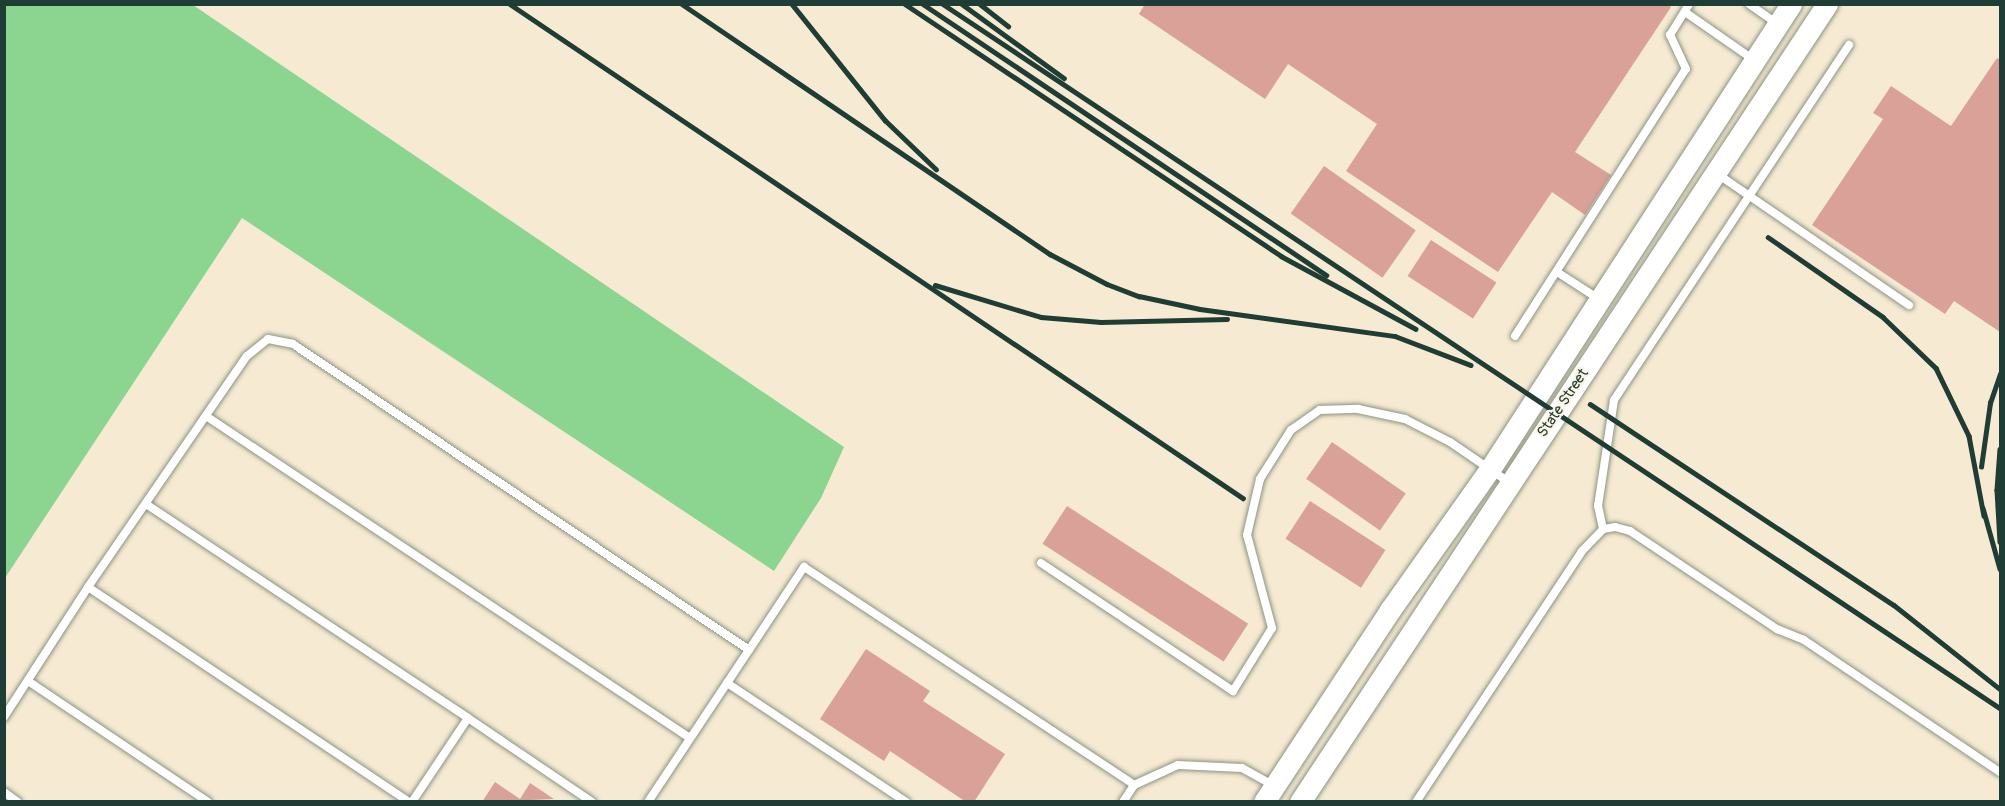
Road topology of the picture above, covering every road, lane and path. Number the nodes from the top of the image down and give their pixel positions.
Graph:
1 (1749, 4) edge
2 (1791, 4) edge
3 (1827, 4) edge
4 (1687, 8) edge
5 (1778, 24) junction
6 (1849, 45) dead end
7 (1754, 60) junction
8 (1716, 173) junction
9 (1750, 194) junction
10 (1557, 272) junction
11 (1600, 299) junction
12 (1909, 305) dead end
13 (1515, 336) dead end
14 (206, 416) junction
15 (1490, 470) junction
16 (1510, 483) junction
17 (146, 504) junction
18 (1604, 529) junction
19 (1041, 563) dead end
20 (88, 587) junction
21 (749, 650) junction
22 (28, 681) junction
23 (727, 683) junction
24 (4, 717) edge
25 (468, 717) junction
26 (690, 738) junction
27 (2001, 772) edge
28 (1134, 785) junction
29 (4, 792) edge
30 (1269, 794) edge
31 (18, 801) edge
32 (208, 801) edge
33 (410, 801) edge
34 (592, 801) edge
35 (648, 801) edge
36 (906, 801) edge
37 (1123, 801) edge
38 (1300, 801) edge
39 (1416, 801) edge

1 - 5 lane
2 - 5 street, State Street
3 - 8 street, State Street
4 - 7 lane
4 - 10 lane
5 - 7 street, State Street
6 - 9 lane
7 - 11 street, State Street
8 - 9 lane
8 - 16 street, State Street
9 - 12 lane
9 - 18 lane
10 - 11 lane
10 - 13 lane
11 - 15 street, State Street
14 - 17 lane
14 - 21 lane
14 - 26 lane
15 - 16 lane
15 - 19 lane
15 - 30 street, State Street
16 - 38 street, State Street
17 - 20 lane
17 - 25 lane
18 - 27 lane
18 - 39 lane
20 - 22 lane
20 - 33 lane
21 - 23 lane
21 - 28 lane
22 - 24 lane
22 - 32 lane
23 - 26 lane
23 - 36 lane
25 - 33 lane
25 - 34 lane
26 - 35 lane
28 - 30 lane
28 - 37 lane
29 - 31 lane

